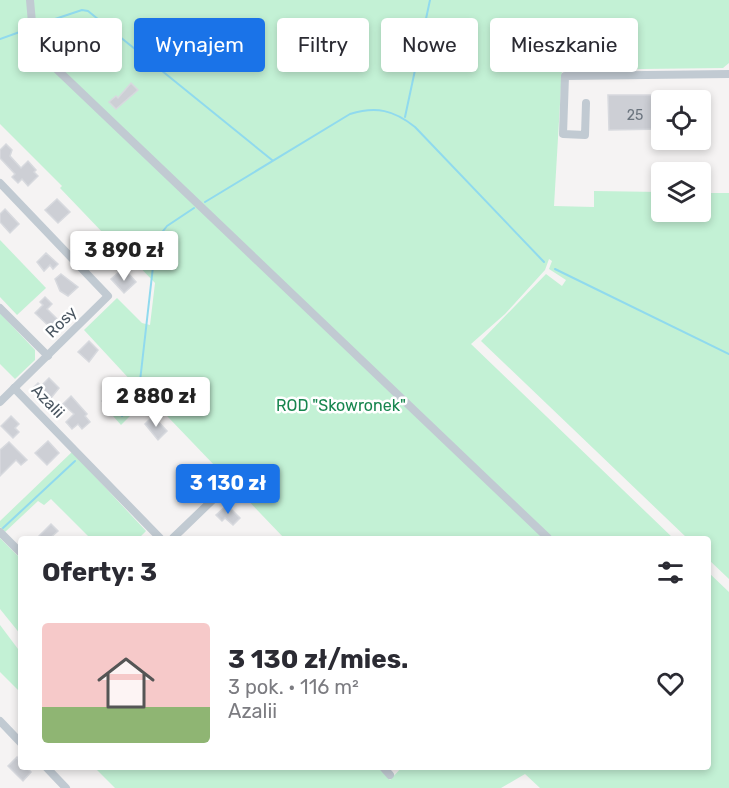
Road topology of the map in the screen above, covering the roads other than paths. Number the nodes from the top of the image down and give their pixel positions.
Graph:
1 (30, 0) edge
2 (729, 74) edge
3 (586, 103) dead end
4 (0, 183) edge
5 (0, 308) edge
6 (48, 356) junction
7 (14, 388) junction
8 (0, 402) edge
9 (226, 487) dead end
10 (0, 532) edge
11 (158, 536) edge
12 (175, 536) edge
13 (546, 536) edge
14 (18, 550) edge
15 (0, 721) edge
16 (18, 740) edge
17 (49, 770) edge
18 (386, 770) edge
19 (390, 775) dead end
20 (66, 788) edge

1 - 13 street
2 - 3 street
4 - 6 street, Rosy
5 - 6 street
6 - 7 street, Rosy
7 - 8 street, Rosy
7 - 11 street, Azalii
9 - 12 street
10 - 14 street
15 - 16 street
17 - 20 street
18 - 19 street

